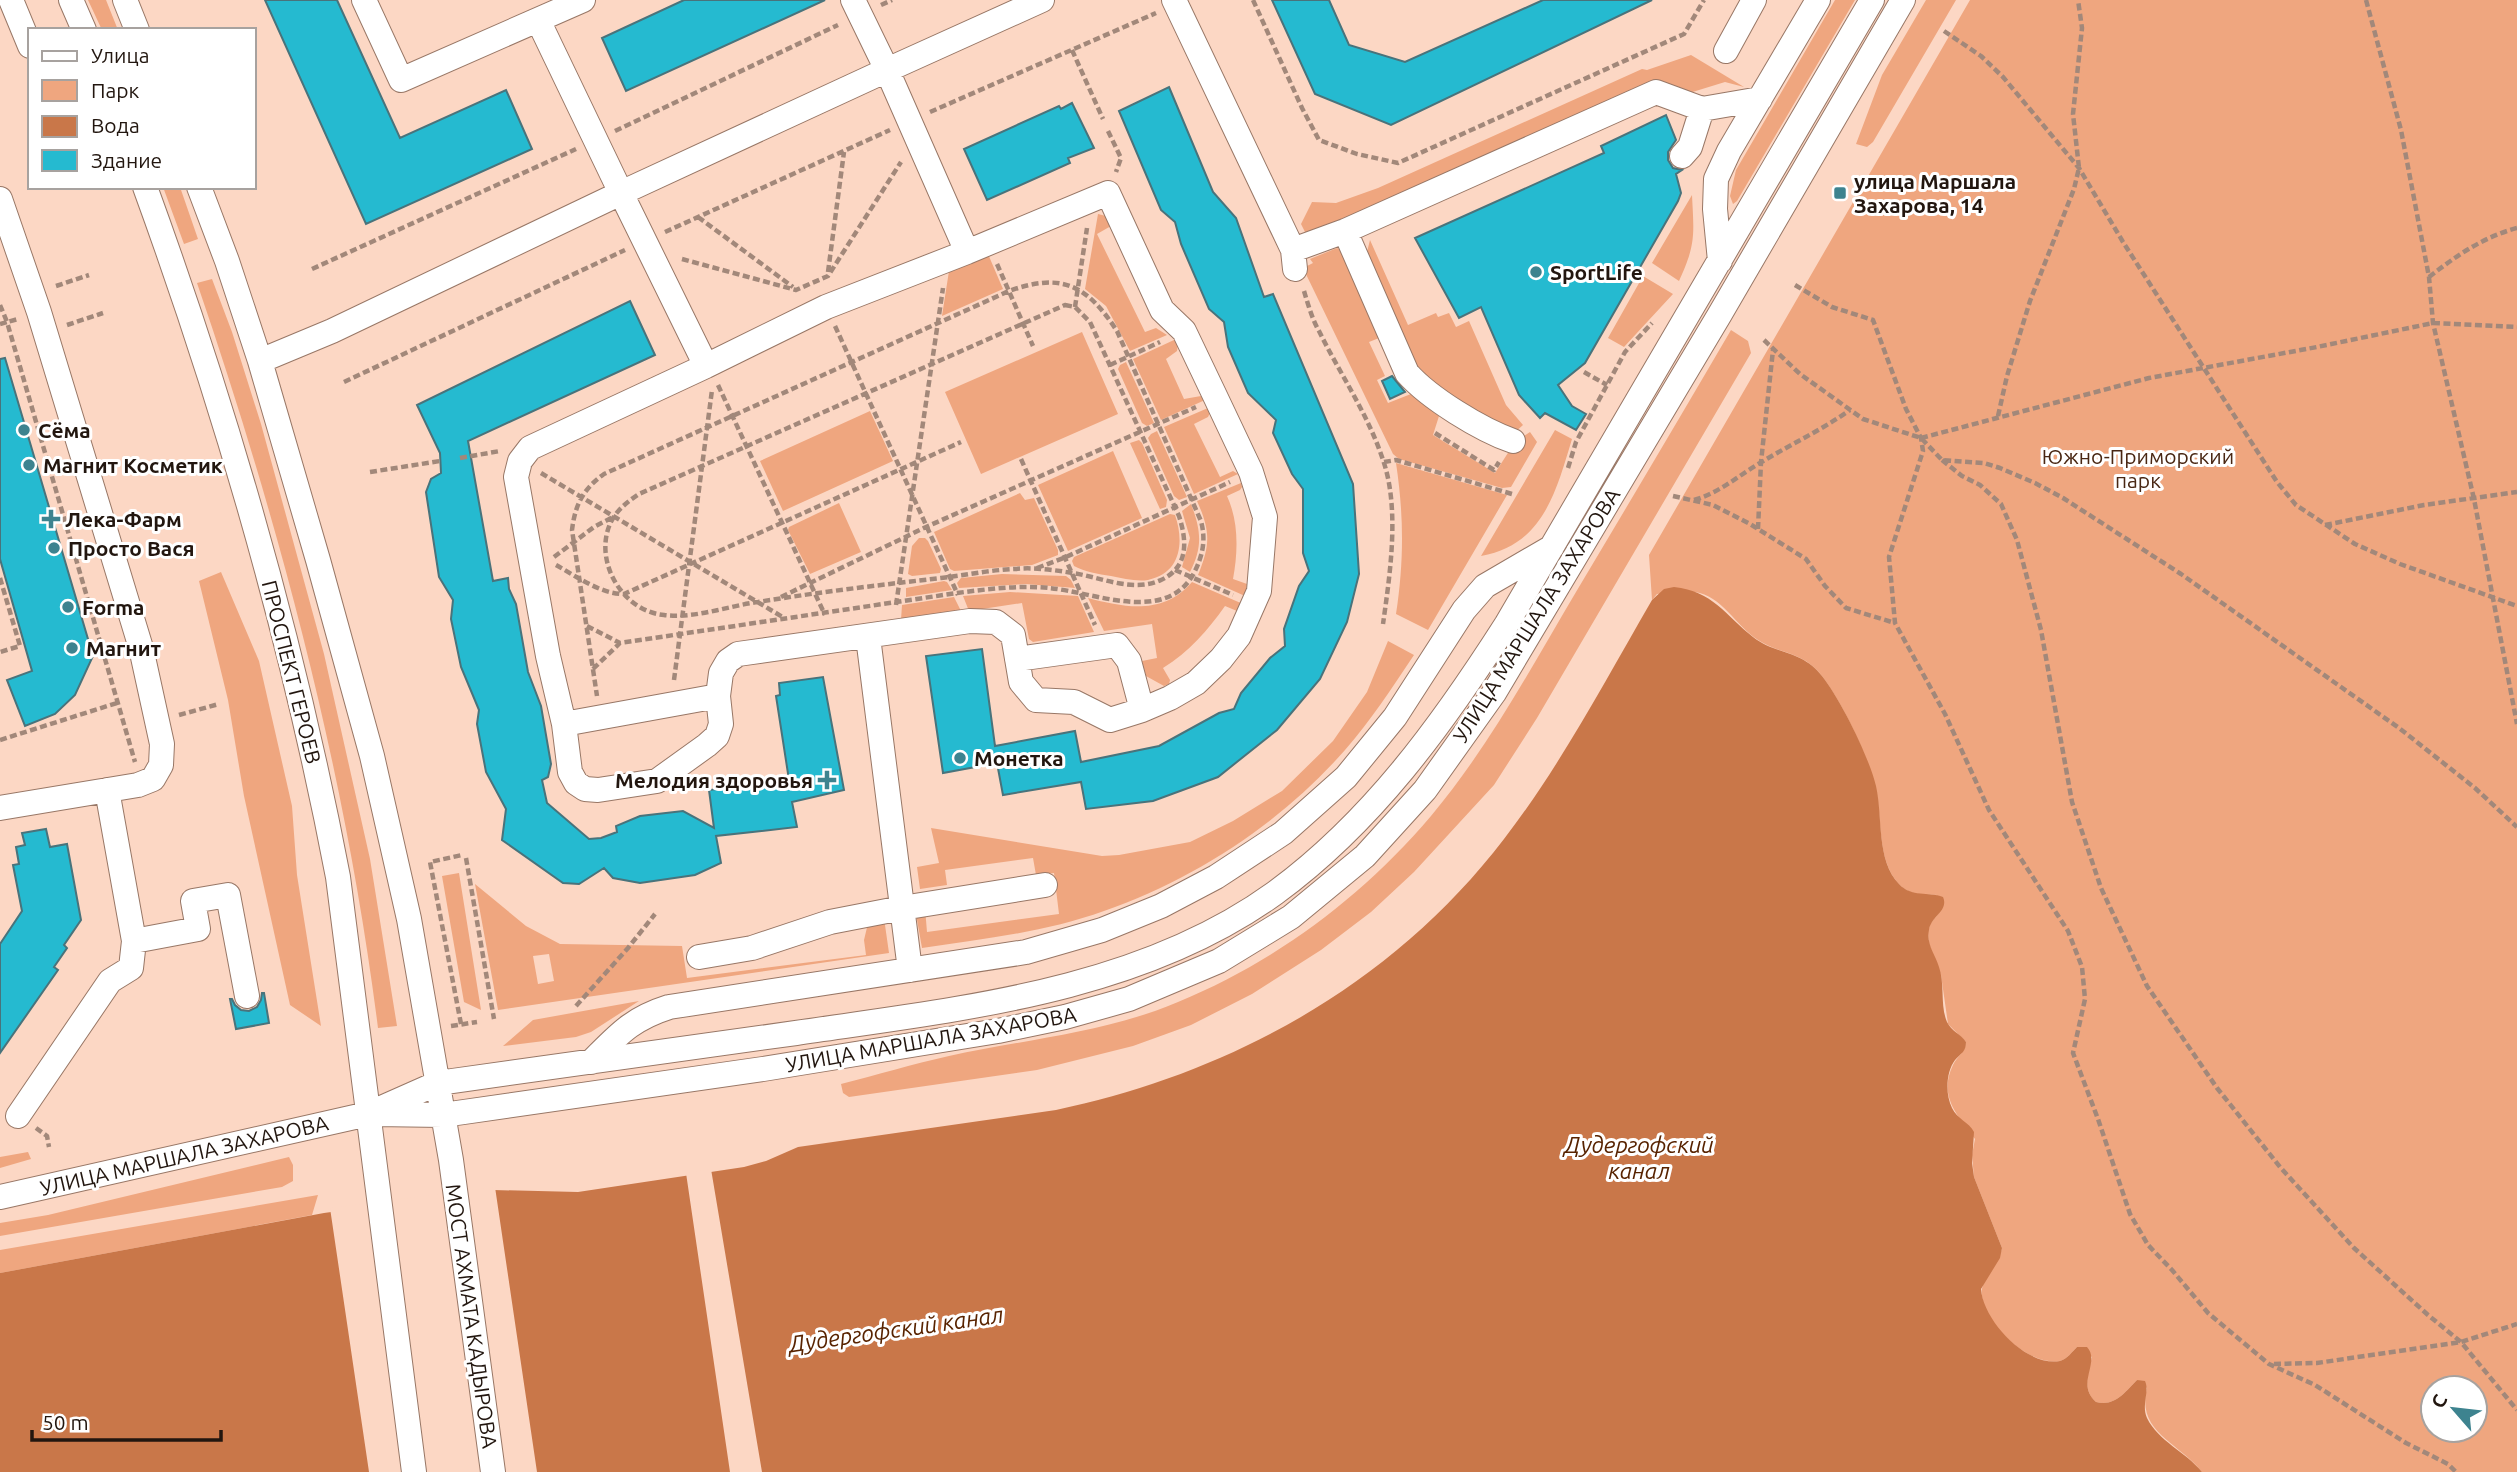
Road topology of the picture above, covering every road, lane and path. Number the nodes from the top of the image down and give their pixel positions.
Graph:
1 (11, 0) edge
2 (71, 0) edge
3 (125, 0) edge
4 (364, 0) edge
5 (583, 0) edge
6 (853, 0) edge
7 (1042, 0) edge
8 (1253, 0) edge
9 (1704, 0) edge
10 (1755, 0) edge
11 (1818, 0) edge
12 (1872, 0) edge
13 (1903, 0) edge
14 (2078, 0) edge
15 (2366, 0) edge
16 (1175, 2) edge
17 (538, 20) junction
18 (83, 28) edge
19 (136, 28) edge
20 (1944, 31) dead end
21 (28, 42) edge
22 (1072, 50) junction
23 (1726, 51) dead end
24 (887, 70) junction
25 (1760, 99) junction
26 (1702, 109) junction
27 (1103, 119) dead end
28 (913, 130) junction
29 (1108, 131) dead end
30 (1113, 142) dead end
31 (844, 151) junction
32 (1682, 156) dead end
33 (2079, 168) junction
34 (145, 189) edge
35 (200, 189) edge
36 (621, 192) junction
37 (0, 199) edge
38 (1091, 200) junction
39 (698, 217) junction
40 (5, 224) edge
41 (2517, 228) edge
42 (1345, 231) junction
43 (648, 246) junction
44 (967, 252) junction
45 (1294, 260) junction
46 (1720, 261) junction
47 (828, 276) junction
48 (2429, 277) junction
49 (1795, 285) dead end
50 (1078, 289) junction
51 (796, 290) junction
52 (1009, 291) junction
53 (0, 304) edge
54 (1075, 307) junction
55 (103, 313) dead end
56 (1660, 315) dead end
57 (23, 317) dead end
58 (830, 317) dead end
59 (1023, 322) junction
60 (7, 323) junction
61 (2433, 323) junction
62 (0, 324) edge
63 (939, 324) junction
64 (2517, 327) edge
65 (1184, 331) junction
66 (45, 332) junction
67 (1764, 340) dead end
68 (1033, 346) dead end
69 (1773, 348) junction
70 (1128, 357) junction
71 (260, 361) junction
72 (852, 363) junction
73 (932, 364) junction
74 (1110, 365) junction
75 (706, 366) junction
76 (2205, 367) junction
77 (1584, 372) dead end
78 (344, 382) dead end
79 (1607, 385) junction
80 (866, 393) junction
81 (1216, 398) junction
82 (1850, 410) junction
83 (733, 416) junction
84 (1998, 416) junction
85 (1159, 424) junction
86 (707, 428) junction
87 (1142, 433) junction
88 (1920, 438) junction
89 (1513, 441) dead end
90 (961, 442) dead end
91 (748, 446) junction
92 (468, 456) dead end
93 (460, 458) dead end
94 (1021, 460) dead end
95 (1941, 460) junction
96 (440, 461) dead end
97 (520, 461) junction
98 (918, 461) junction
99 (1384, 462) junction
100 (1761, 462) junction
101 (702, 467) junction
102 (900, 470) junction
103 (1567, 470) dead end
104 (370, 472) dead end
105 (1251, 472) junction
106 (1031, 480) junction
107 (2517, 492) edge
108 (1512, 494) dead end
109 (1673, 496) dead end
110 (581, 497) junction
111 (912, 498) junction
112 (1193, 499) junction
113 (2474, 499) junction
114 (1691, 500) junction
115 (1175, 507) junction
116 (614, 516) junction
117 (783, 524) junction
118 (2324, 525) junction
119 (926, 527) junction
120 (1758, 530) junction
121 (906, 537) junction
122 (574, 542) junction
123 (1552, 547) junction
124 (1066, 557) junction
125 (690, 563) junction
126 (1033, 570) junction
127 (1175, 570) junction
128 (1073, 573) junction
129 (950, 577) junction
130 (1192, 577) junction
131 (0, 578) edge
132 (580, 578) junction
133 (811, 583) junction
134 (899, 583) junction
135 (1082, 592) junction
136 (957, 593) junction
137 (624, 594) junction
138 (816, 594) junction
139 (2494, 597) junction
140 (777, 599) junction
141 (757, 602) junction
142 (896, 602) junction
143 (1253, 603) junction
144 (2517, 606) edge
145 (824, 613) junction
146 (683, 615) junction
147 (786, 619) junction
148 (970, 621) junction
149 (1895, 623) junction
150 (1383, 624) dead end
151 (587, 626) junction
152 (893, 633) junction
153 (680, 635) junction
154 (867, 637) junction
155 (830, 642) junction
156 (620, 643) junction
157 (1105, 647) junction
158 (0, 652) edge
159 (1017, 659) junction
160 (593, 669) junction
161 (718, 696) junction
162 (117, 703) junction
163 (219, 704) dead end
164 (671, 705) junction
165 (1142, 710) junction
166 (601, 718) junction
167 (157, 721) junction
168 (564, 724) junction
169 (2517, 724) edge
170 (0, 740) edge
171 (138, 774) dead end
172 (107, 790) junction
173 (0, 808) edge
174 (2517, 827) edge
175 (1045, 885) dead end
176 (902, 908) junction
177 (655, 914) dead end
178 (134, 941) junction
179 (699, 957) dead end
180 (910, 970) junction
181 (247, 996) dead end
182 (576, 1006) dead end
183 (494, 1019) dead end
184 (477, 1022) dead end
185 (461, 1024) junction
186 (444, 1027) dead end
187 (591, 1062) junction
188 (438, 1083) junction
189 (368, 1114) junction
190 (443, 1115) junction
191 (18, 1116) dead end
192 (0, 1197) edge
193 (2517, 1324) edge
194 (2461, 1342) junction
195 (2269, 1364) junction
196 (2517, 1410) edge
197 (414, 1472) edge
198 (493, 1472) edge
199 (2456, 1472) edge

1 - 21 street
2 - 18 street
3 - 19 street
4 - 17 street
5 - 17 street
6 - 24 street
7 - 24 street
8 - 9 path
10 - 23 street
11 - 25 street
12 - 46 street, УЛИЦА МАРШАЛА ЗАХАРОВА
13 - 190 street, УЛИЦА МАРШАЛА ЗАХАРОВА
14 - 33 path
15 - 48 path
16 - 22 path
16 - 45 street
17 - 36 street
20 - 33 path
22 - 27 path
22 - 28 path
24 - 28 street
24 - 36 street
25 - 26 street
25 - 46 street
26 - 32 street
26 - 42 street
28 - 31 path
28 - 44 street
28 - 47 path
29 - 30 path
31 - 39 path
31 - 47 path
33 - 76 path
33 - 84 path
34 - 189 street, ПРОСПЕКТ ГЕРОЕВ
35 - 71 street
36 - 43 street
36 - 71 street
37 - 40 street
38 - 44 street
38 - 50 path
38 - 65 street
39 - 43 path
39 - 51 path
40 - 66 street
41 - 48 path
42 - 45 street
42 - 89 street
43 - 51 path
43 - 75 street
43 - 78 path
44 - 52 path
44 - 63 path
44 - 75 street
45 - 99 path
46 - 123 street, УЛИЦА МАРШАЛА ЗАХАРОВА
47 - 51 path
48 - 61 path
49 - 88 path
50 - 52 path
50 - 54 path
50 - 70 path
52 - 59 path
52 - 63 path
53 - 60 path
54 - 59 path
54 - 74 path
55 - 66 path
56 - 79 path
57 - 60 path
58 - 72 path
59 - 68 path
59 - 73 path
60 - 62 path
60 - 162 path
61 - 64 path
61 - 76 path
61 - 113 path
63 - 72 path
63 - 73 path
65 - 70 path
65 - 81 street
66 - 167 street
67 - 69 path
69 - 82 path
69 - 100 path
70 - 74 path
70 - 85 path
71 - 188 street
72 - 80 path
72 - 83 path
73 - 80 path
73 - 98 path
74 - 87 path
75 - 97 street
76 - 84 path
76 - 118 path
77 - 79 path
79 - 103 path
80 - 91 path
80 - 102 path
81 - 85 path
81 - 105 street
82 - 88 path
82 - 100 path
83 - 86 path
83 - 86 path
83 - 91 path
84 - 88 path
85 - 87 path
85 - 112 path
86 - 101 path
86 - 110 path
87 - 106 path
87 - 115 path
88 - 95 path
88 - 149 path
90 - 98 path
91 - 101 path
91 - 117 path
92 - 93 path
94 - 106 path
95 - 174 path
95 - 194 path
96 - 104 path
97 - 110 path
97 - 168 street
98 - 102 path
98 - 111 path
99 - 108 path
99 - 150 path
100 - 114 path
100 - 120 path
101 - 116 path
101 - 125 path
102 - 111 path
102 - 117 path
105 - 112 path
105 - 143 street
106 - 119 path
106 - 124 path
107 - 113 path
109 - 114 path
110 - 116 path
110 - 122 path
111 - 119 path
111 - 121 path
112 - 115 path
112 - 130 path
113 - 118 path
113 - 139 path
114 - 120 path
115 - 124 path
115 - 127 path
116 - 122 path
116 - 125 path
116 - 137 path
117 - 125 path
117 - 133 path
118 - 139 path
119 - 121 path
119 - 129 path
120 - 149 path
121 - 133 path
121 - 134 path
122 - 132 path
122 - 132 path
123 - 180 street
123 - 187 street, УЛИЦА МАРШАЛА ЗАХАРОВА
124 - 126 path
124 - 128 path
125 - 137 path
125 - 141 path
125 - 146 path
126 - 128 path
126 - 129 path
127 - 128 path
127 - 130 path
128 - 135 path
129 - 134 path
129 - 136 path
130 - 135 path
130 - 143 path
131 - 158 path
132 - 137 path
132 - 151 path
133 - 138 path
133 - 140 path
134 - 138 path
134 - 142 path
135 - 136 path
135 - 157 path
136 - 142 path
136 - 148 path
137 - 146 path
138 - 140 path
138 - 145 path
139 - 144 path
139 - 169 path
140 - 141 path
141 - 146 path
141 - 147 path
142 - 145 path
142 - 152 path
143 - 165 street
145 - 147 path
145 - 155 path
146 - 153 path
147 - 153 path
147 - 155 path
148 - 152 street
148 - 159 street
149 - 195 path
151 - 156 path
151 - 160 path
152 - 154 street
153 - 156 path
153 - 164 path
154 - 155 street
154 - 176 street
155 - 161 street
156 - 160 path
157 - 159 street
157 - 165 street
159 - 165 street
160 - 166 path
161 - 164 street
161 - 168 street
162 - 170 path
162 - 171 path
163 - 167 path
164 - 166 street
166 - 168 street
167 - 172 street
172 - 173 street
172 - 178 street
175 - 176 street
176 - 179 street
176 - 180 street
177 - 182 path
178 - 181 street
178 - 191 street
180 - 187 street
183 - 185 path
184 - 185 path
185 - 186 path
187 - 188 street, УЛИЦА МАРШАЛА ЗАХАРОВА
188 - 189 street, УЛИЦА МАРШАЛА ЗАХАРОВА
188 - 190 street
189 - 190 street, УЛИЦА МАРШАЛА ЗАХАРОВА
189 - 192 street, УЛИЦА МАРШАЛА ЗАХАРОВА
189 - 197 street, ПРОСПЕКТ ГЕРОЕВ
190 - 198 street, МОСТ АХМАТА КАДЫРОВА
193 - 194 path
194 - 195 path
194 - 196 path
195 - 199 path

